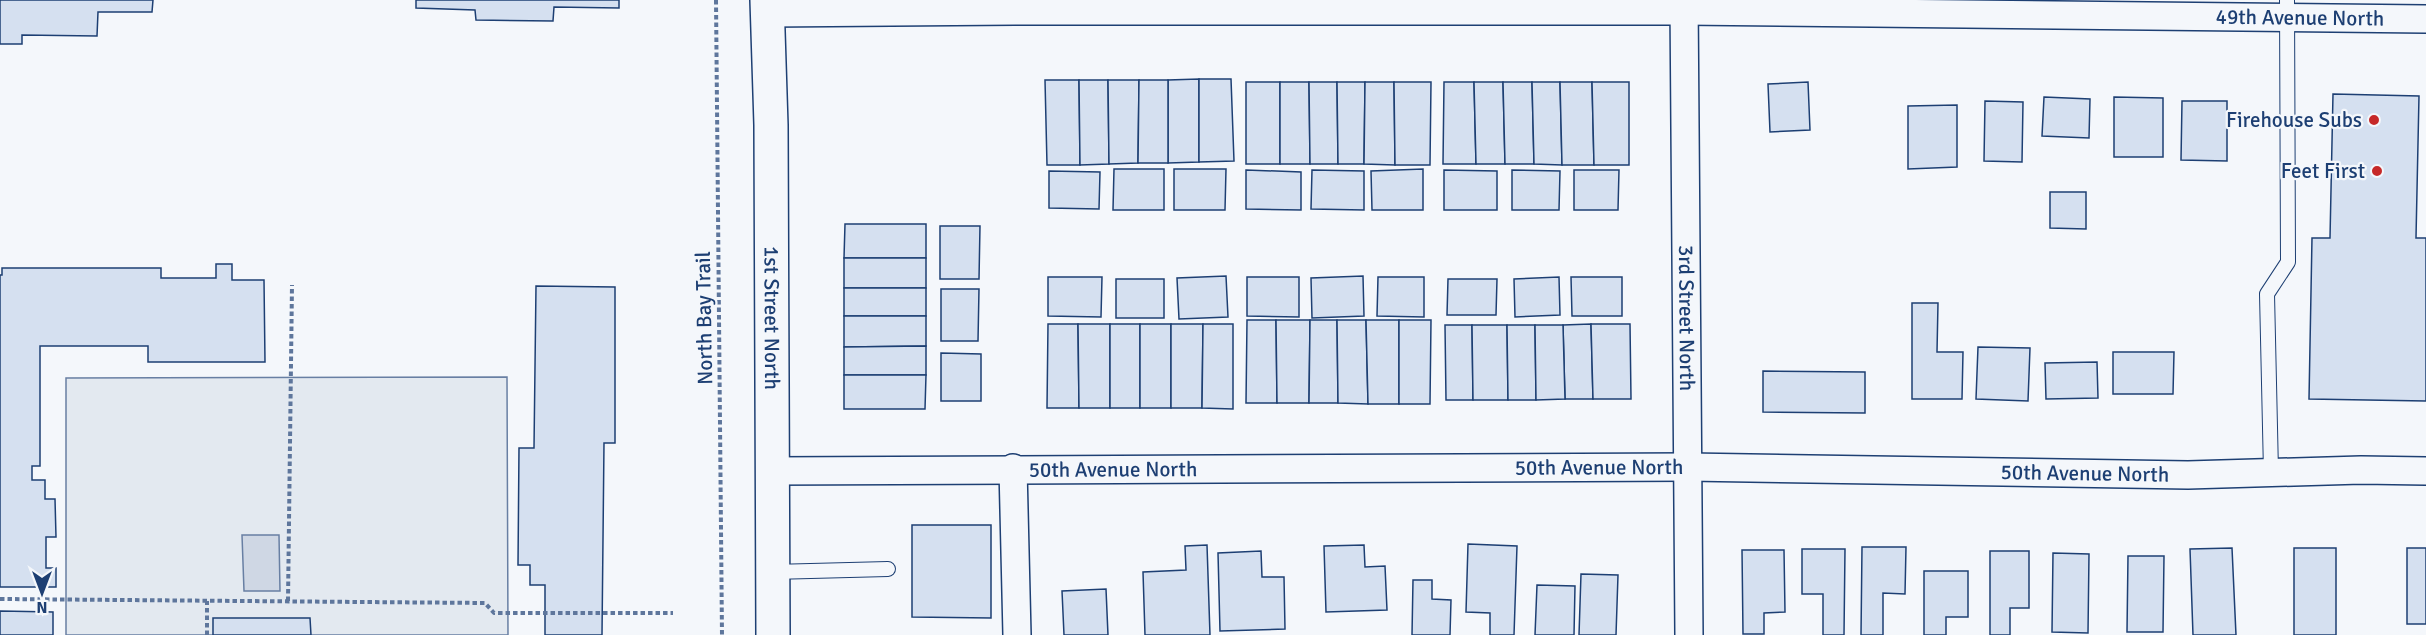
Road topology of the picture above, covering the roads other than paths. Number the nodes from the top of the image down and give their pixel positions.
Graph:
1 (885, 6) edge
2 (1684, 6) edge
3 (767, 7) edge
4 (2287, 9) edge
5 (2426, 19) edge
6 (1689, 467) junction
7 (1013, 468) junction
8 (771, 471) junction
9 (2426, 471) edge
10 (2271, 472) junction
11 (888, 569) dead end
12 (772, 572) junction
13 (773, 635) edge
14 (1017, 635) edge
15 (1689, 635) edge

1 - 2 street, 49th Avenue North
1 - 3 street, 49th Avenue North
2 - 4 street, 49th Avenue North
2 - 6 street, 3rd Street North
3 - 8 street, 1st Street North
4 - 5 street, 49th Avenue North
4 - 10 lane
6 - 7 street, 50th Avenue North
6 - 10 street, 50th Avenue North
6 - 15 street, 3rd Street North
7 - 8 street, 50th Avenue North
7 - 14 street
8 - 12 street, 1st Street North
9 - 10 street, 50th Avenue North
11 - 12 lane
12 - 13 street, 1st Street North

